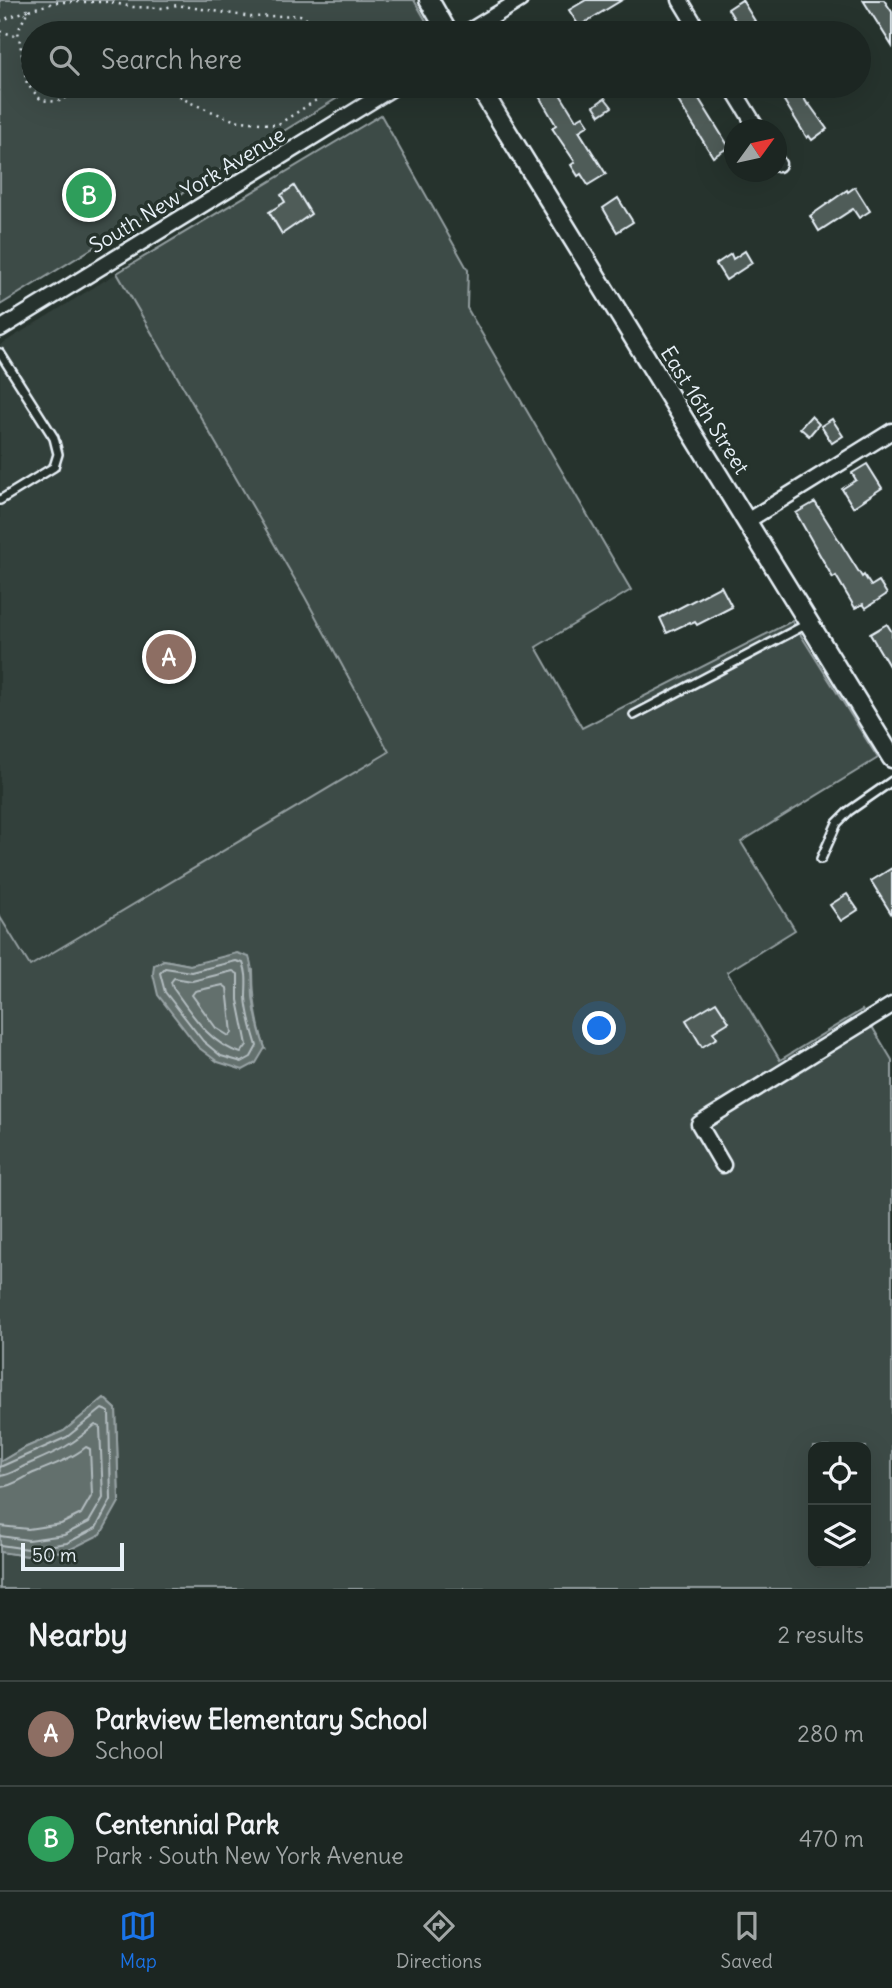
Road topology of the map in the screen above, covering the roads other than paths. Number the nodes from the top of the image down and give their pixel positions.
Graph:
1 (429, 0) edge
2 (520, 0) edge
3 (680, 0) edge
4 (441, 21) edge
5 (486, 21) edge
6 (693, 21) edge
7 (376, 98) edge
8 (486, 98) edge
9 (739, 98) edge
10 (752, 119) edge
11 (0, 329) edge
12 (0, 353) edge
13 (892, 431) edge
14 (0, 500) edge
15 (747, 521) junction
16 (809, 622) junction
17 (634, 715) dead end
18 (892, 758) edge
19 (892, 781) edge
20 (821, 859) dead end
21 (892, 1005) edge
22 (723, 1165) dead end

1 - 4 street
2 - 5 street
3 - 6 street
7 - 11 street, South New York Avenue
8 - 15 street, East 16th Street
9 - 10 street
12 - 14 lane
13 - 15 street
15 - 16 street, East 16th Street
16 - 17 lane
16 - 18 street, East 16th Street
19 - 20 lane
21 - 22 street

